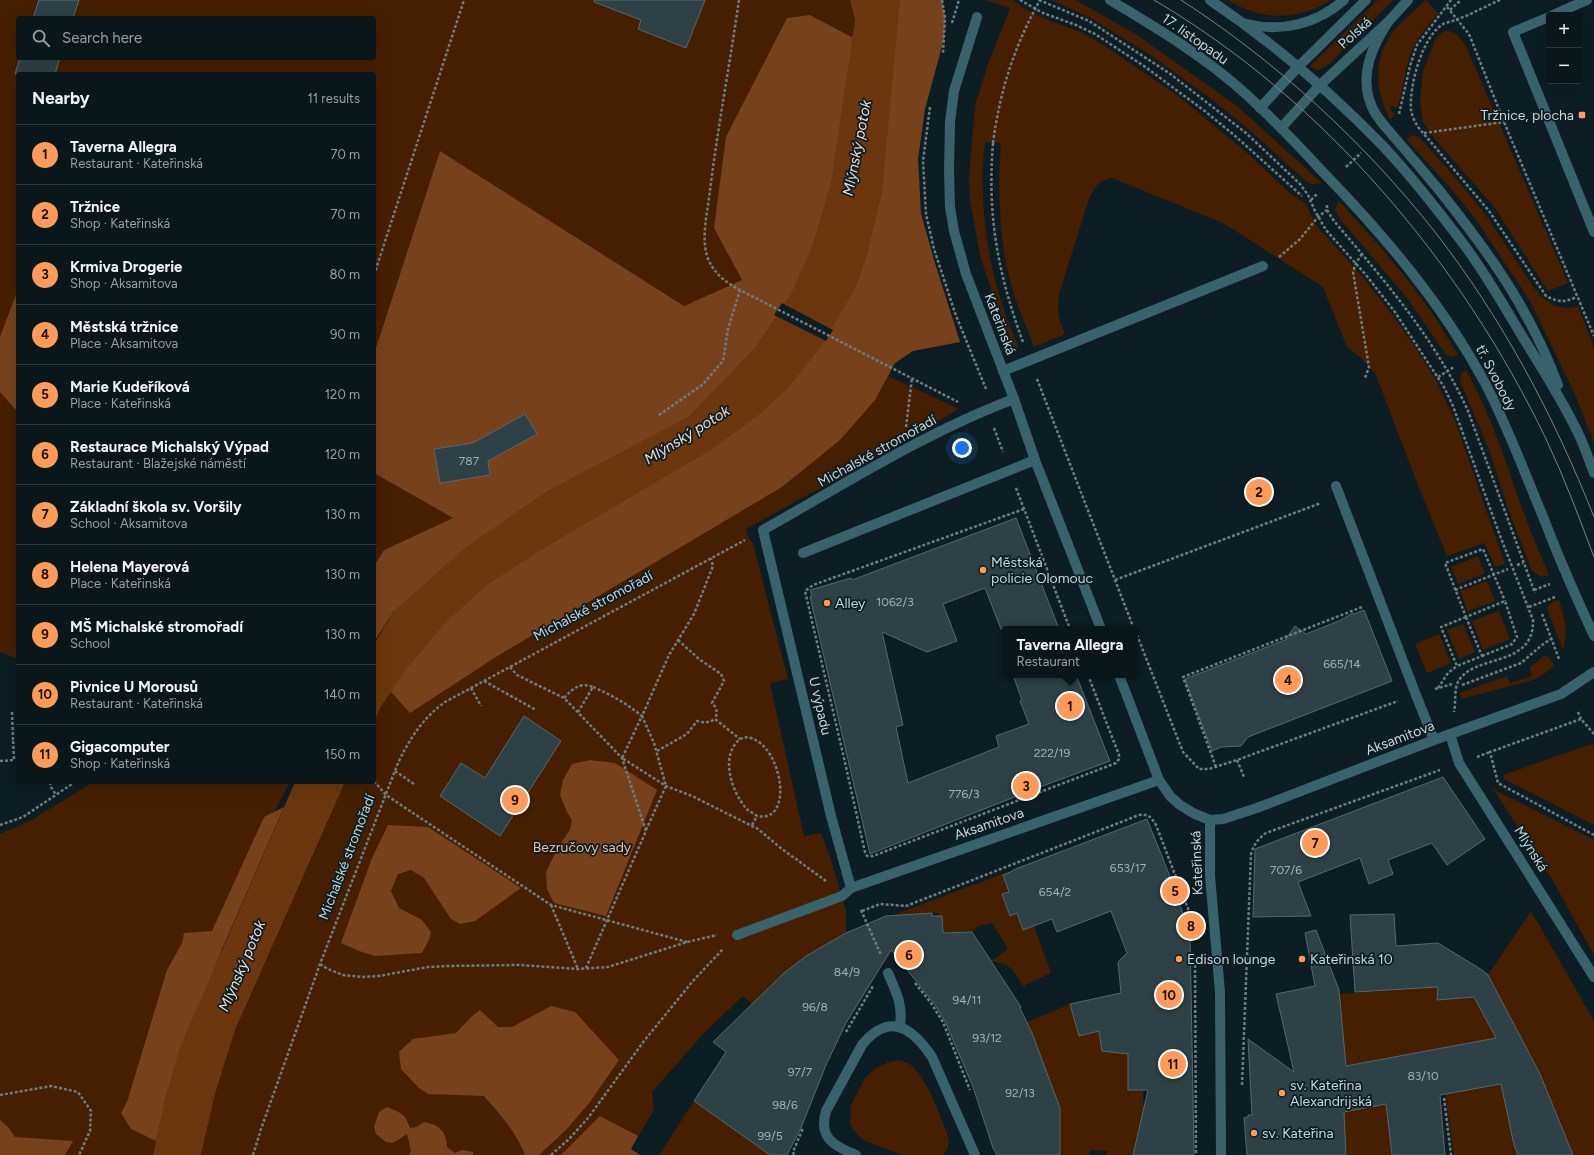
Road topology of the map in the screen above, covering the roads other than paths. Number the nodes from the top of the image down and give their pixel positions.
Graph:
1 (1110, 0) edge
2 (1210, 0) edge
3 (1344, 0) edge
4 (1366, 0) edge
5 (1408, 0) edge
6 (1587, 0) edge
7 (1560, 12) edge
8 (978, 16) dead end
9 (1546, 18) edge
10 (1388, 22) junction
11 (1243, 23) junction
12 (1298, 67) junction
13 (1319, 86) junction
14 (1260, 108) junction
15 (1281, 128) junction
16 (1594, 232) edge
17 (1263, 266) road end
18 (1003, 371) junction
19 (1014, 399) junction
20 (1568, 414) junction
21 (1035, 460) junction
22 (1594, 473) edge
23 (1338, 491) road end
24 (763, 530) joint
25 (803, 553) dead end
26 (1100, 626) edge
27 (1594, 636) edge
28 (1594, 672) edge
29 (1120, 678) edge
30 (1450, 734) junction
31 (1434, 740) junction
32 (1159, 780) junction
33 (1210, 820) junction
34 (851, 888) junction
35 (737, 935) road end
36 (888, 973) dead end
37 (1594, 977) edge
38 (900, 1026) junction
39 (856, 1155) edge
40 (975, 1155) edge
41 (1221, 1155) edge

1 - 14 street, 17. listopadu
2 - 11 street
3 - 11 street
4 - 12 street, Polská
5 - 10 street, Polská
6 - 7 street
8 - 18 street, Kateřinská
9 - 16 street
10 - 13 street, Polská
10 - 20 street
11 - 12 street
12 - 13 street
12 - 14 street, Polská
13 - 15 street, Polská
13 - 20 street
14 - 15 street, 17. listopadu
15 - 27 street, tř. Svobody
17 - 18 street
18 - 19 street, Kateřinská
19 - 21 street, Kateřinská
19 - 24 street, Michalské stromořadí
20 - 22 street
21 - 25 street
21 - 26 street, Kateřinská
23 - 31 street
24 - 34 street, U výpadu
28 - 30 street, Aksamitova
29 - 32 street, Kateřinská
30 - 31 street, Aksamitova
30 - 37 street, Mlýnská
31 - 33 street, Aksamitova
32 - 33 street, Kateřinská
32 - 34 street, Aksamitova
33 - 41 street, Kateřinská
34 - 35 street, Aksamitova
36 - 38 street
38 - 39 street
38 - 40 street

